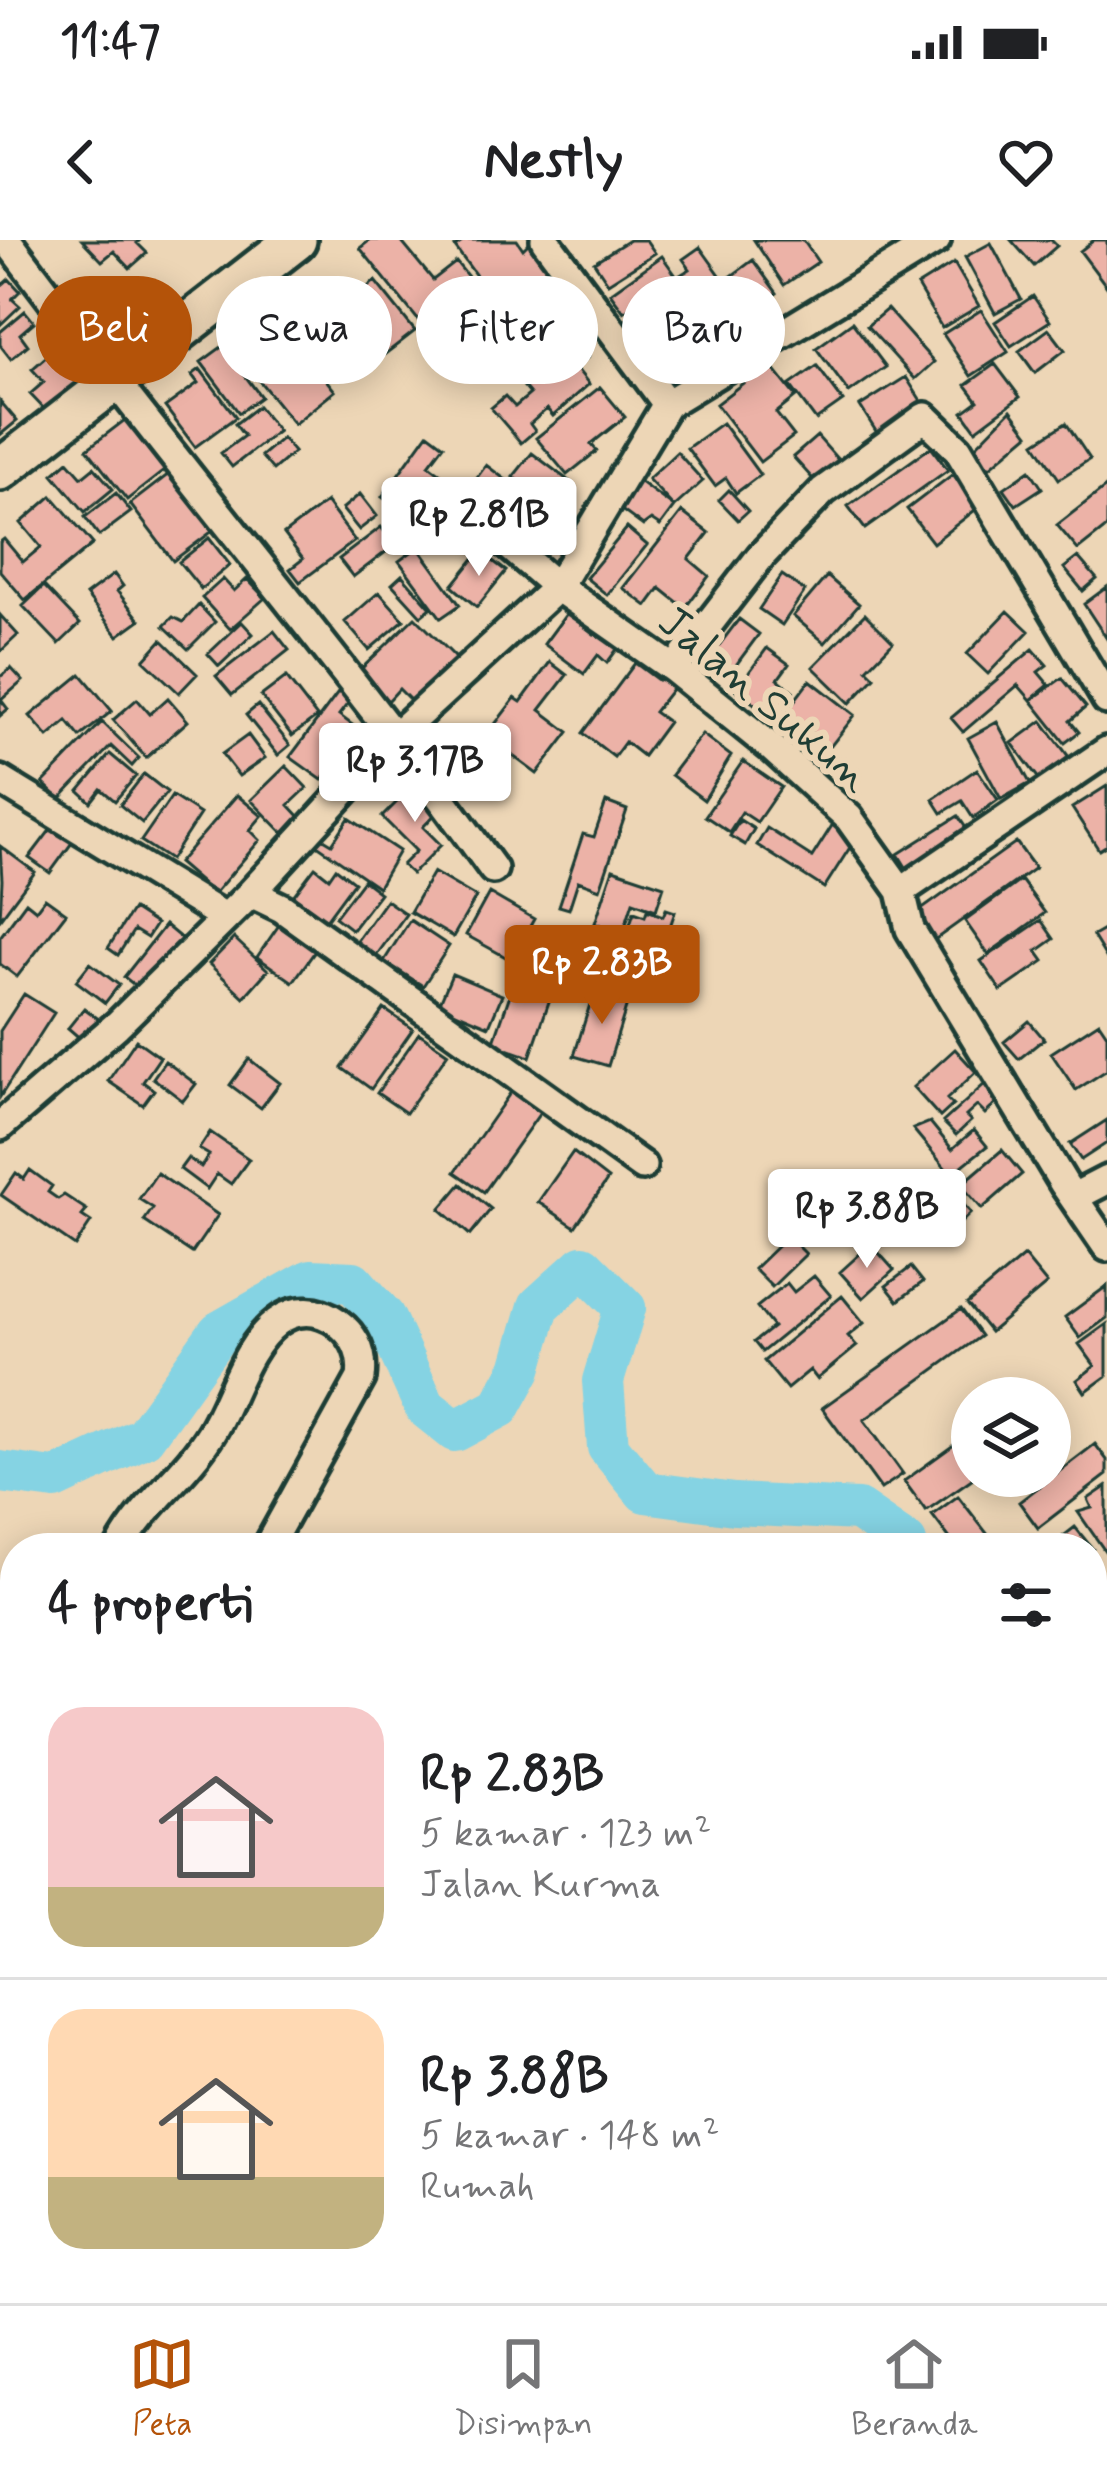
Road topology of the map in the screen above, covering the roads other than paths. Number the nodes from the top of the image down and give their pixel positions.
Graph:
1 (7, 240) edge
2 (296, 240) edge
3 (545, 240) edge
4 (936, 240) edge
5 (36, 279) edge
6 (192, 319) edge
7 (107, 384) edge
8 (113, 384) edge
9 (667, 404) junction
10 (0, 470) edge
11 (469, 511) dead end
12 (556, 587) junction
13 (674, 669) junction
14 (1107, 700) edge
15 (396, 736) junction
16 (1107, 751) edge
17 (0, 780) edge
18 (493, 869) dead end
19 (901, 891) junction
20 (251, 893) junction
21 (224, 917) junction
22 (0, 1126) edge
23 (642, 1166) dead end
24 (1107, 1180) edge
25 (1076, 1196) junction
26 (1107, 1247) edge
27 (128, 1533) edge
28 (275, 1533) edge

1 - 5 street
2 - 6 street
3 - 9 street
4 - 9 street
7 - 10 street
8 - 15 street
9 - 12 street
11 - 12 street, Jalan Sukun
12 - 13 street, Jalan Sukun
12 - 15 street
13 - 14 street
13 - 19 street, Jalan Sukun
15 - 18 street
15 - 20 street
16 - 19 street
17 - 21 street
19 - 25 street, Jalan Sukun
20 - 21 street
20 - 23 street
21 - 22 street
24 - 25 street
25 - 26 street, Jalan Sukun
27 - 28 street

